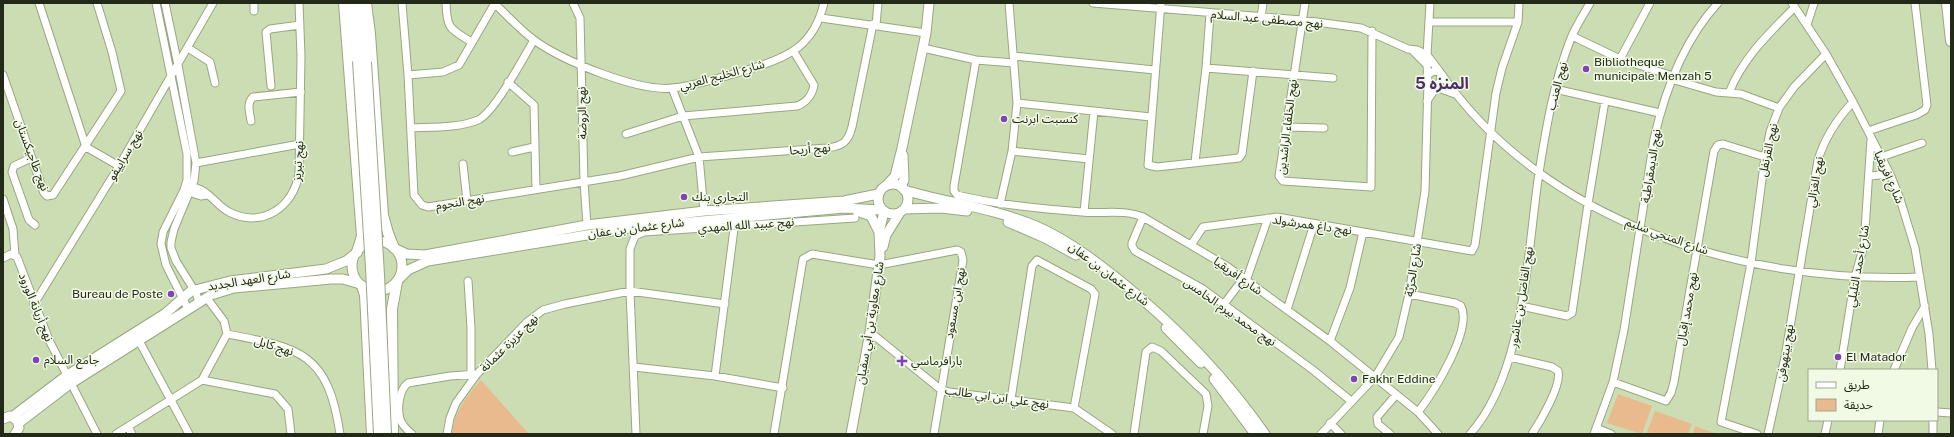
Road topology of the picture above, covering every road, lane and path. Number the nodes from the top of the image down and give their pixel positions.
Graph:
1 (40, 3) edge
2 (97, 3) edge
3 (156, 3) edge
4 (165, 3) edge
5 (213, 3) edge
6 (254, 3) edge
7 (299, 3) edge
8 (344, 3) edge
9 (352, 3) edge
10 (359, 3) edge
11 (366, 3) edge
12 (402, 3) edge
13 (446, 3) edge
14 (495, 3) edge
15 (573, 3) edge
16 (824, 3) edge
17 (878, 3) edge
18 (929, 3) edge
19 (1010, 3) edge
20 (1093, 3) edge
21 (1263, 3) edge
22 (1305, 3) edge
23 (1430, 3) edge
24 (1519, 3) edge
25 (1590, 3) edge
26 (1650, 3) edge
27 (1718, 3) edge
28 (1814, 3) edge
29 (1915, 3) edge
30 (1947, 3) edge
31 (1794, 5) edge
32 (1160, 6) edge
33 (254, 11) dead end
34 (1210, 14) junction
35 (821, 18) junction
36 (1261, 18) junction
37 (1302, 20) junction
38 (1429, 22) junction
39 (1518, 22) junction
40 (300, 25) junction
41 (874, 25) junction
42 (1807, 25) junction
43 (1372, 31) junction
44 (926, 33) junction
45 (1572, 36) junction
46 (534, 40) junction
47 (1951, 41) edge
48 (472, 42) junction
49 (188, 48) junction
50 (923, 48) junction
51 (1412, 50) junction
52 (794, 52) junction
53 (1826, 54) junction
54 (1427, 55) junction
55 (1620, 59) junction
56 (976, 60) junction
57 (1014, 60) junction
58 (362, 62) junction
59 (1427, 64) junction
60 (178, 65) junction
61 (582, 67) junction
62 (1206, 68) junction
63 (1155, 70) junction
64 (1252, 71) junction
65 (1440, 72) junction
66 (3, 75) edge
67 (408, 75) junction
68 (1293, 75) junction
69 (1672, 77) junction
70 (171, 78) junction
71 (1333, 78) dead end
72 (1428, 79) junction
73 (508, 82) junction
74 (215, 83) dead end
75 (271, 86) dead end
76 (1437, 86) junction
77 (672, 88) junction
78 (1555, 88) junction
79 (301, 92) junction
80 (1729, 93) junction
81 (1455, 94) junction
82 (1605, 101) junction
83 (1853, 102) junction
84 (1426, 103) junction
85 (1017, 104) junction
86 (1779, 108) junction
87 (1094, 111) junction
88 (1660, 113) junction
89 (683, 116) junction
90 (1151, 116) junction
91 (251, 121) dead end
92 (1286, 127) junction
93 (411, 128) junction
94 (1324, 128) dead end
95 (1490, 130) junction
96 (626, 134) dead end
97 (1869, 134) junction
98 (1922, 143) dead end
99 (300, 144) junction
100 (86, 147) junction
101 (534, 147) junction
102 (902, 148) junction
103 (1012, 150) junction
104 (512, 152) dead end
105 (699, 157) junction
106 (1765, 157) junction
107 (1881, 157) junction
108 (32, 158) junction
109 (1089, 159) junction
110 (1195, 162) junction
111 (196, 163) junction
112 (463, 164) dead end
113 (118, 166) junction
114 (1539, 173) junction
115 (1890, 174) junction
116 (1870, 176) junction
117 (584, 182) junction
118 (886, 186) junction
119 (188, 188) junction
120 (903, 188) junction
121 (536, 189) junction
122 (878, 194) junction
123 (3, 198) edge
124 (467, 201) junction
125 (1000, 204) junction
126 (1588, 204) junction
127 (844, 208) junction
128 (704, 211) junction
129 (883, 211) junction
130 (902, 211) junction
131 (1084, 212) junction
132 (1143, 217) junction
133 (855, 218) dead end
134 (1268, 218) junction
135 (735, 221) junction
136 (1314, 224) junction
137 (35, 225) dead end
138 (587, 225) junction
139 (1640, 229) junction
140 (637, 230) junction
141 (879, 232) junction
142 (1363, 232) junction
143 (1418, 242) junction
144 (1191, 245) junction
145 (395, 248) junction
146 (1698, 249) junction
147 (356, 253) junction
148 (15, 255) junction
149 (3, 258) edge
150 (880, 261) junction
151 (1751, 263) junction
152 (1799, 271) junction
153 (1855, 277) junction
154 (1920, 277) junction
155 (1245, 280) junction
156 (397, 281) junction
157 (468, 281) dead end
158 (361, 285) junction
159 (194, 290) junction
160 (630, 291) junction
161 (1409, 294) junction
162 (181, 298) junction
163 (203, 300) junction
164 (34, 304) junction
165 (725, 304) junction
166 (1224, 304) junction
167 (1521, 306) junction
168 (1925, 306) junction
169 (188, 309) junction
170 (1287, 310) junction
171 (870, 332) junction
172 (227, 334) junction
173 (136, 336) junction
174 (1330, 341) junction
175 (1510, 357) junction
176 (634, 367) junction
177 (1840, 369) edge
178 (1894, 369) edge
179 (1932, 369) edge
180 (474, 374) junction
181 (715, 376) junction
182 (1375, 377) junction
183 (68, 380) junction
184 (202, 380) junction
185 (1613, 382) junction
186 (783, 388) junction
187 (940, 389) junction
188 (1396, 395) junction
189 (170, 399) junction
190 (1011, 399) junction
191 (1350, 401) junction
192 (3, 408) edge
193 (1074, 408) junction
194 (1418, 412) junction
195 (1938, 412) edge
196 (1951, 413) edge
197 (1828, 421) edge
198 (1880, 421) edge
199 (1933, 421) edge
200 (1331, 424) junction
201 (13, 425) edge
202 (128, 426) junction
203 (1595, 431) edge
204 (97, 434) edge
205 (116, 434) edge
206 (132, 434) edge
207 (189, 434) edge
208 (291, 434) edge
209 (340, 434) edge
210 (372, 434) edge
211 (379, 434) edge
212 (386, 434) edge
213 (392, 434) edge
214 (412, 434) edge
215 (447, 434) edge
216 (636, 434) edge
217 (774, 434) edge
218 (850, 434) edge
219 (934, 434) edge
220 (1112, 434) edge
221 (1134, 434) edge
222 (1203, 434) edge
223 (1255, 434) edge
224 (1265, 434) edge
225 (1321, 434) edge
226 (1326, 434) edge
227 (1340, 434) edge
228 (1390, 434) edge
229 (1438, 434) edge
230 (1470, 434) edge
231 (1532, 434) edge
232 (1611, 434) edge
233 (1757, 434) edge
234 (1768, 434) edge
235 (1825, 434) edge
236 (1878, 434) edge
237 (1933, 434) edge

1 - 100 street
2 - 100 street
3 - 70 street
4 - 60 street
5 - 49 street, نهج سراييفو
6 - 33 street
7 - 40 street, نهج تبريز
8 - 147 highway
9 - 58 highway
10 - 58 highway
11 - 145 highway
12 - 67 street, نهج النجوم
13 - 48 street
14 - 46 street, شارع الخليج العربي
14 - 48 street
15 - 61 street, نهج الروضة
16 - 35 street, شارع الخليج العربي
17 - 41 street
18 - 44 main road
19 - 57 street
20 - 32 street, نهج مصطفى عبد السلام
21 - 36 street
22 - 37 street, نهج الخلفاء الراشدين
23 - 38 street
24 - 39 street
25 - 45 street, نهج العنب
26 - 55 street
27 - 69 street, نهج الديمقراطية
28 - 42 street
29 - 97 street
30 - 47 highway
31 - 42 street, شارع إفريقيا
31 - 80 street
32 - 34 street, نهج مصطفى عبد السلام
32 - 63 street
34 - 36 street, نهج مصطفى عبد السلام
34 - 62 street
35 - 41 street
35 - 52 street, شارع الخليج العربي
36 - 37 street, نهج مصطفى عبد السلام
37 - 43 street, نهج مصطفى عبد السلام
37 - 68 street, نهج الخلفاء الراشدين
38 - 39 street
38 - 54 street
39 - 95 street
40 - 75 street
40 - 79 street, نهج تبريز
41 - 44 street
41 - 105 street, نهج أريحا
42 - 53 street, شارع إفريقيا
43 - 51 street, نهج مصطفى عبد السلام
43 - 92 street, نهج الخلفاء الراشدين
44 - 50 main road
45 - 55 street
45 - 78 street, نهج العنب
46 - 61 street, شارع الخليج العربي
46 - 73 street
48 - 67 street
49 - 60 street, نهج سراييفو
49 - 74 street
50 - 56 street
50 - 102 main road
51 - 54 street, نهج مصطفى عبد السلام
51 - 59 street, نهج مصطفى عبد السلام
52 - 77 street, شارع الخليج العربي
52 - 89 street
53 - 83 street, شارع إفريقيا
53 - 86 street, نهج القرنفل
54 - 59 street
54 - 65 street
55 - 69 street
56 - 57 street
56 - 125 street, شارع أفريقيا
57 - 63 street
57 - 85 street
58 - 211 highway, bridge
58 - 212 highway, bridge
59 - 72 street
60 - 70 street, نهج سراييفو
60 - 111 street
61 - 77 street, شارع الخليج العربي
61 - 117 street, نهج الروضة
62 - 64 street
62 - 110 street
63 - 90 street
64 - 68 street
64 - 110 street
65 - 72 street
65 - 76 street
65 - 81 street, شارع المنجي سليم
66 - 108 street, نهج طاجيكستان
67 - 93 street, نهج النجوم
68 - 71 street
68 - 92 street, نهج الخلفاء الراشدين
69 - 80 street
69 - 88 street, نهج الديمقراطية
70 - 113 street, نهج سراييفو
70 - 119 street
72 - 76 street, شارع المنجي سليم
72 - 84 street, شارع الحرّيّة
73 - 93 street
73 - 101 street
76 - 81 street, شارع المنجي سليم
76 - 84 street
77 - 89 street
78 - 82 street
78 - 114 street, نهج العنب
79 - 91 street
79 - 99 street, نهج تبريز
80 - 86 street
81 - 95 street, شارع المنجي سليم
82 - 88 street
82 - 126 street
83 - 97 street, شارع إفريقيا
83 - 152 street, نهج الغزالي
84 - 143 street, شارع الحرّيّة
85 - 87 street
85 - 103 street
86 - 106 street, نهج القرنفل
87 - 90 street
87 - 109 street
88 - 139 street, نهج الديمقراطية
89 - 96 street
89 - 105 street
90 - 110 street
92 - 94 street
93 - 124 street, نهج النجوم
95 - 114 street, شارع المنجي سليم
95 - 143 street, نهج داغ همرشولد
97 - 107 street, شارع إفريقيا
97 - 116 street, شارع أحمد التليلي
98 - 107 street
99 - 111 street
99 - 119 street, نهج تبريز
100 - 108 street, نهج طاجيكستان
100 - 113 street
101 - 104 street
101 - 121 street
102 - 118 main road
102 - 120 main road
103 - 109 street
103 - 125 street
105 - 117 street, نهج النجوم
105 - 128 street
106 - 146 street, نهج محمد إقبال
106 - 151 street, نهج القرنفل
107 - 115 street, شارع إفريقيا
108 - 137 street
109 - 131 street
111 - 119 street
112 - 124 street
113 - 164 street, نهج سراييفو
114 - 126 street, شارع المنجي سليم
114 - 167 street, نهج الفاضل بن عاشور
115 - 116 street
115 - 154 street, شارع إفريقيا
116 - 153 street, شارع أحمد التليلي
117 - 121 street, نهج النجوم
117 - 138 street, نهج الروضة
118 - 120 main road
118 - 122 main road
119 - 159 street
119 - 162 street
120 - 130 main road
120 - 224 main road, شارع عثمان بن عفان
121 - 124 street, نهج النجوم
122 - 128 main road, شارع عثمان بن عفان
122 - 129 main road
123 - 148 street, نهج أريانة الورود
125 - 131 street, شارع أفريقيا
126 - 139 street, شارع المنجي سليم
126 - 167 street
127 - 129 main road, شارع عثمان بن عفان
127 - 135 main road, شارع عثمان بن عفان
127 - 141 main road
128 - 138 main road, شارع عثمان بن عفان
129 - 130 main road
129 - 141 main road, شارع معاوية بن أبي سفيان
130 - 150 main road
130 - 223 main road, شارع عثمان بن عفان
131 - 132 street, شارع أفريقيا
132 - 144 street, شارع أفريقيا
132 - 166 street, نهج محمد بيرم الخامس
133 - 135 street, نهج عبيد الله المهدي
134 - 136 street, نهج داغ همرشولد
134 - 144 street, نهج داغ همرشولد
134 - 155 street
135 - 140 main road, شارع عثمان بن عفان
135 - 165 street
136 - 142 street, نهج داغ همرشولد
136 - 170 street
138 - 145 main road, شارع عثمان بن عفان
139 - 146 street, شارع المنجي سليم
139 - 185 street, نهج الديمقراطية
140 - 156 main road, شارع عثمان بن عفان
140 - 160 street
141 - 150 main road, شارع معاوية بن أبي سفيان
142 - 143 street, نهج داغ همرشولد
142 - 174 street
143 - 161 street, شارع الحرّيّة
144 - 155 street, شارع أفريقيا
145 - 147 main road
145 - 156 main road
146 - 151 street, شارع المنجي سليم
146 - 185 street, نهج محمد إقبال
147 - 158 main road
147 - 159 main road, شارع العهد الجديد
148 - 149 street
148 - 164 street, نهج أريانة الورود
150 - 171 main road, شارع معاوية بن أبي سفيان
150 - 186 street
150 - 187 street, نهج ابن مسعود
151 - 152 street, شارع المنجي سليم
151 - 233 street, نهج القرنفل
152 - 153 street, شارع المنجي سليم
152 - 234 street, نهج بيتهوفن
153 - 154 street, شارع المنجي سليم
153 - 177 street, شارع أحمد التليلي
154 - 168 street, شارع إفريقيا
155 - 166 street
155 - 170 street, شارع أفريقيا
156 - 158 main road
156 - 213 highway
157 - 180 street
158 - 163 main road, شارع العهد الجديد
158 - 210 highway
159 - 162 main road, شارع العهد الجديد
159 - 163 street
160 - 165 street, نهج عزيزة عثمانة
160 - 176 street
160 - 180 street, نهج عزيزة عثمانة
161 - 182 street, شارع الحرّيّة
161 - 194 street
162 - 169 street
162 - 173 main road, شارع العهد الجديد
163 - 169 main road, شارع العهد الجديد
163 - 172 street
164 - 183 street, نهج أريانة الورود
165 - 181 street
166 - 191 street, نهج محمد بيرم الخامس
167 - 175 street, نهج الفاضل بن عاشور
168 - 178 street
168 - 179 street, شارع إفريقيا
169 - 173 main road, شارع العهد الجديد
170 - 174 street, شارع أفريقيا
171 - 187 street, نهج علي ابن ابي طالب
171 - 218 main road, شارع معاوية بن أبي سفيان
172 - 184 street
172 - 209 street, نهج كابل
173 - 183 main road, شارع العهد الجديد
173 - 189 street
174 - 182 street, شارع أفريقيا
175 - 230 street, نهج الفاضل بن عاشور
175 - 231 street
176 - 181 street
176 - 216 street
180 - 214 street
180 - 215 street, نهج عزيزة عثمانة
181 - 186 street
182 - 188 street, شارع أفريقيا
182 - 191 street, شارع الحرّيّة
183 - 201 main road, شارع العهد الجديد
183 - 204 street, نهج أريانة الورود
184 - 189 street
184 - 208 street
185 - 203 street, نهج الديمقراطية
186 - 217 street
187 - 190 street, نهج علي ابن ابي طالب
187 - 219 street
188 - 194 street, شارع أفريقيا
188 - 228 street
189 - 202 street
189 - 207 street
190 - 193 street, نهج علي ابن ابي طالب
190 - 193 street
191 - 200 street, شارع الحرّيّة
192 - 201 main road
193 - 220 street, نهج علي ابن ابي طالب
194 - 229 street, شارع أفريقيا
195 - 196 street
197 - 235 street
198 - 236 street
199 - 237 street
200 - 225 street, شارع الحرّيّة
200 - 226 street, شارع الحرّيّة
200 - 227 street
202 - 205 street
202 - 206 street
203 - 232 street
221 - 222 street

